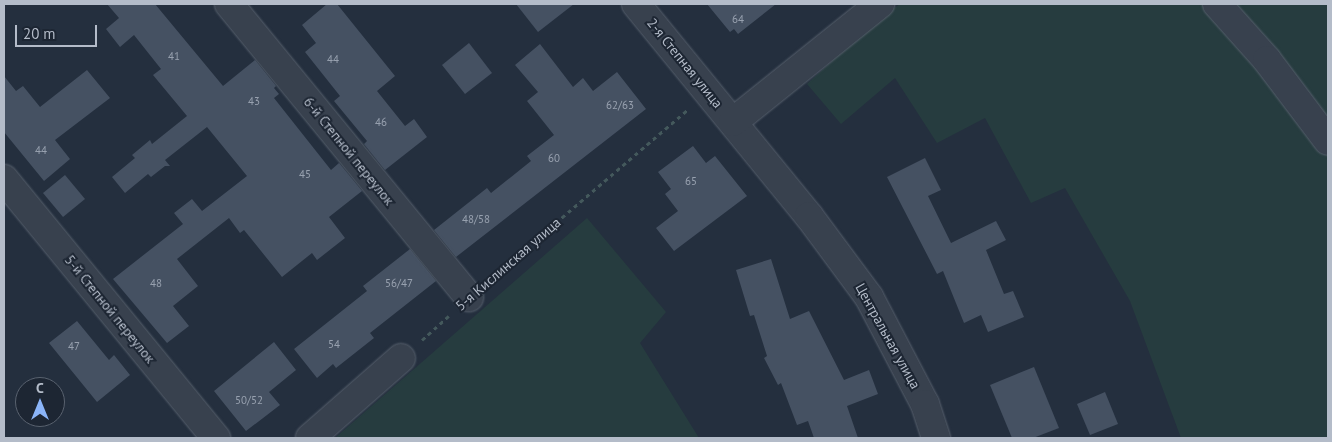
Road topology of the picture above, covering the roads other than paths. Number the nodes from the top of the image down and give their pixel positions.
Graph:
1 (229, 4) edge
2 (636, 4) edge
3 (880, 4) edge
4 (1217, 4) edge
5 (733, 122) junction
6 (1328, 141) edge
7 (4, 179) edge
8 (809, 216) joint
9 (469, 298) road end
10 (402, 358) road end
11 (216, 438) edge
12 (310, 438) edge
13 (936, 438) edge

1 - 9 street, 6-й Степной переулок
2 - 5 street, 2-я Степная улица
3 - 5 street
4 - 6 street
5 - 8 street, 2-я Степная улица
7 - 11 street, 5-й Степной переулок
8 - 13 street, Центральная улица
10 - 12 street

